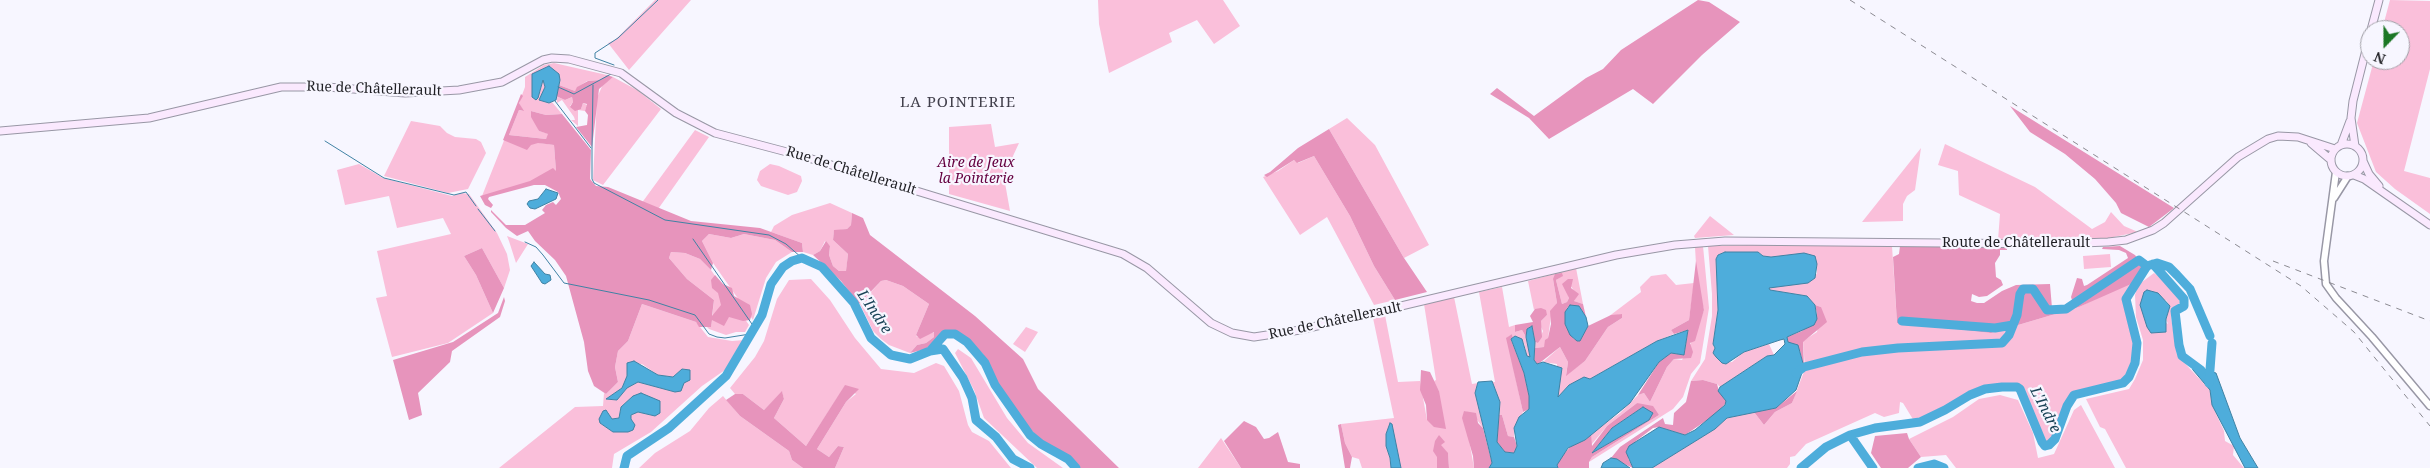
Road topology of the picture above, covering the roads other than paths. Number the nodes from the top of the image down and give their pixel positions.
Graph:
1 (2379, 0) edge
2 (2374, 20) edge
3 (2361, 70) edge
4 (2352, 118) junction
5 (0, 132) edge
6 (2307, 140) junction
7 (2355, 146) junction
8 (2338, 147) junction
9 (2331, 160) junction
10 (2363, 161) junction
11 (2336, 172) junction
12 (2351, 175) junction
13 (2388, 195) junction
14 (2333, 201) junction
15 (2430, 225) edge
16 (1690, 243) joint
17 (2430, 406) edge

1 - 2 main road
3 - 4 main road
4 - 7 main road
4 - 8 main road
5 - 16 main road, Rue de Châtellerault
6 - 8 main road, Route de Châtellerault
6 - 9 main road
6 - 16 main road, Route de Châtellerault
7 - 8 main road
7 - 10 main road
8 - 9 main road
9 - 11 main road
10 - 12 main road
10 - 13 main road
11 - 12 main road
11 - 14 street
12 - 13 main road
12 - 14 street
13 - 15 main road
14 - 17 street

